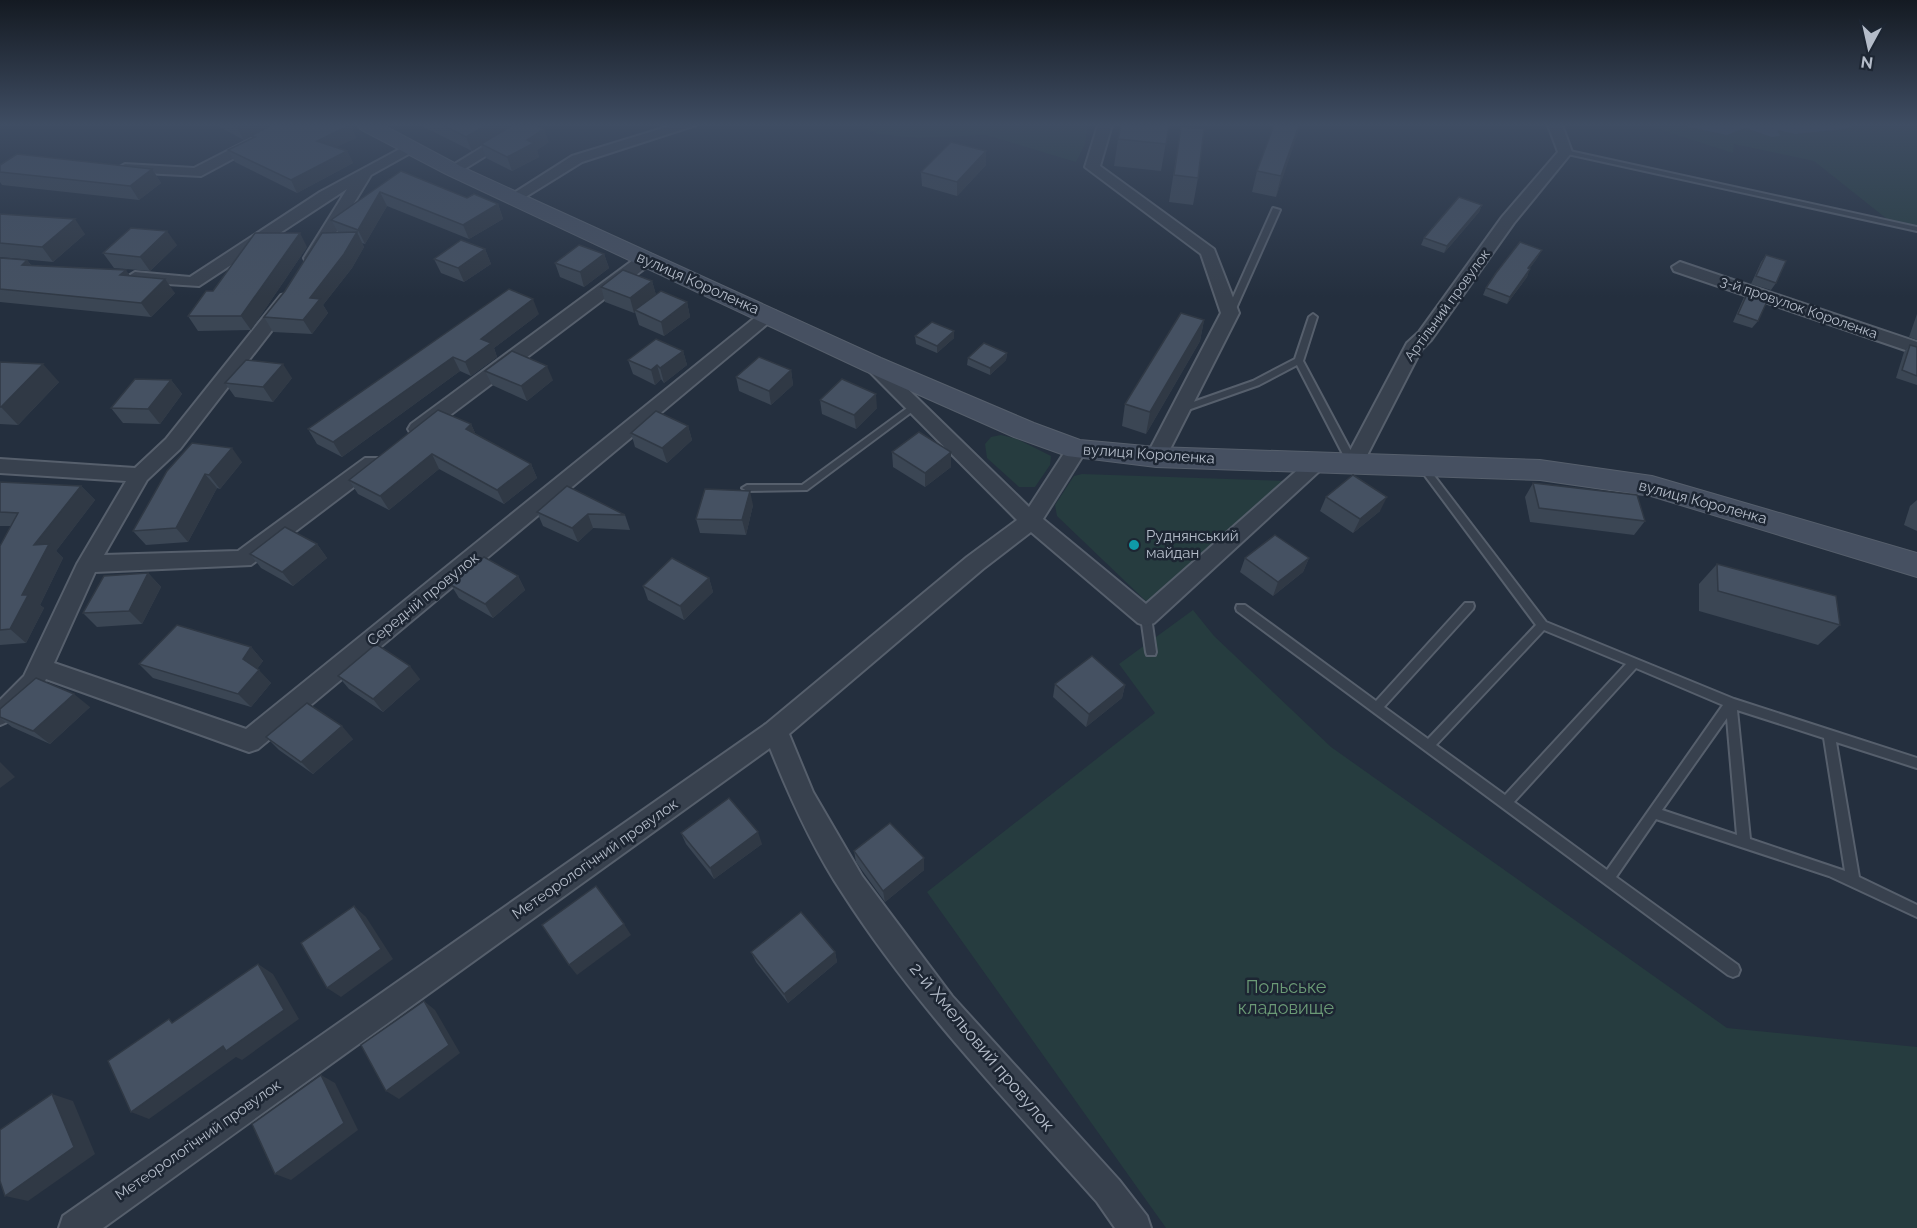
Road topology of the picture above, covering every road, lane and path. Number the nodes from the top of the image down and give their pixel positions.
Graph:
1 (347, 182) edge
2 (359, 182) edge
3 (480, 182) edge
4 (539, 182) edge
5 (1113, 182) edge
6 (1540, 182) edge
7 (1704, 182) edge
8 (514, 198) junction
9 (1276, 210) dead end
10 (1917, 229) edge
11 (646, 259) junction
12 (1680, 267) dead end
13 (113, 275) edge
14 (1230, 313) junction
15 (769, 315) junction
16 (1313, 317) dead end
17 (1917, 348) edge
18 (1299, 361) junction
19 (872, 364) junction
20 (914, 406) junction
21 (1182, 409) junction
22 (406, 438) edge
23 (1077, 449) junction
24 (387, 452) edge
25 (1156, 457) junction
26 (1318, 464) junction
27 (1353, 464) junction
28 (0, 466) edge
29 (1423, 466) junction
30 (140, 475) junction
31 (747, 488) edge
32 (1031, 521) junction
33 (88, 564) junction
34 (1917, 565) edge
35 (1469, 606) dead end
36 (1240, 608) dead end
37 (1146, 617) junction
38 (1542, 625) junction
39 (1151, 652) dead end
40 (1632, 664) junction
41 (39, 667) junction
42 (1731, 703) junction
43 (1376, 708) junction
44 (0, 715) edge
45 (775, 731) junction
46 (1829, 735) junction
47 (1428, 746) junction
48 (1917, 763) edge
49 (1506, 803) junction
50 (1653, 813) junction
51 (1744, 842) junction
52 (1608, 878) junction
53 (1853, 881) junction
54 (1917, 911) edge
55 (1733, 970) dead end
56 (84, 1225) edge
57 (1135, 1228) edge

1 - 13 street
2 - 30 street
3 - 8 street, вулиця Короленка
4 - 8 street
5 - 14 street
6 - 27 street, Артільний провулок
7 - 10 lane
8 - 11 street, вулиця Короленка
9 - 14 lane
11 - 15 street, вулиця Короленка
11 - 22 street
12 - 17 street, 3-й провулок Короленка
14 - 21 street
15 - 19 street, вулиця Короленка
15 - 41 street, Середній провулок
16 - 18 lane
18 - 21 lane
18 - 27 lane
19 - 20 street
19 - 23 street, вулиця Короленка
20 - 31 lane
20 - 32 street
21 - 25 street
23 - 25 street, вулиця Короленка
23 - 32 street, Метеорологічний провулок
24 - 33 street
25 - 26 street, вулиця Короленка
26 - 27 street, вулиця Короленка
26 - 37 street
27 - 29 street, вулиця Короленка
28 - 30 street
29 - 34 street, вулиця Короленка
29 - 38 lane
30 - 33 street
32 - 37 street
32 - 45 street, Метеорологічний провулок
33 - 41 street
35 - 43 lane
36 - 43 lane
37 - 39 lane
38 - 40 lane
38 - 47 lane
40 - 42 lane
40 - 49 lane
41 - 44 street
42 - 46 lane
42 - 50 lane
42 - 51 lane
43 - 47 lane
45 - 56 street, Метеорологічний провулок
45 - 57 street, 2-й Хмельовий провулок
46 - 48 lane
46 - 53 lane
47 - 49 lane
49 - 52 lane
50 - 51 lane
50 - 52 lane
51 - 53 lane
52 - 55 lane
53 - 54 lane

